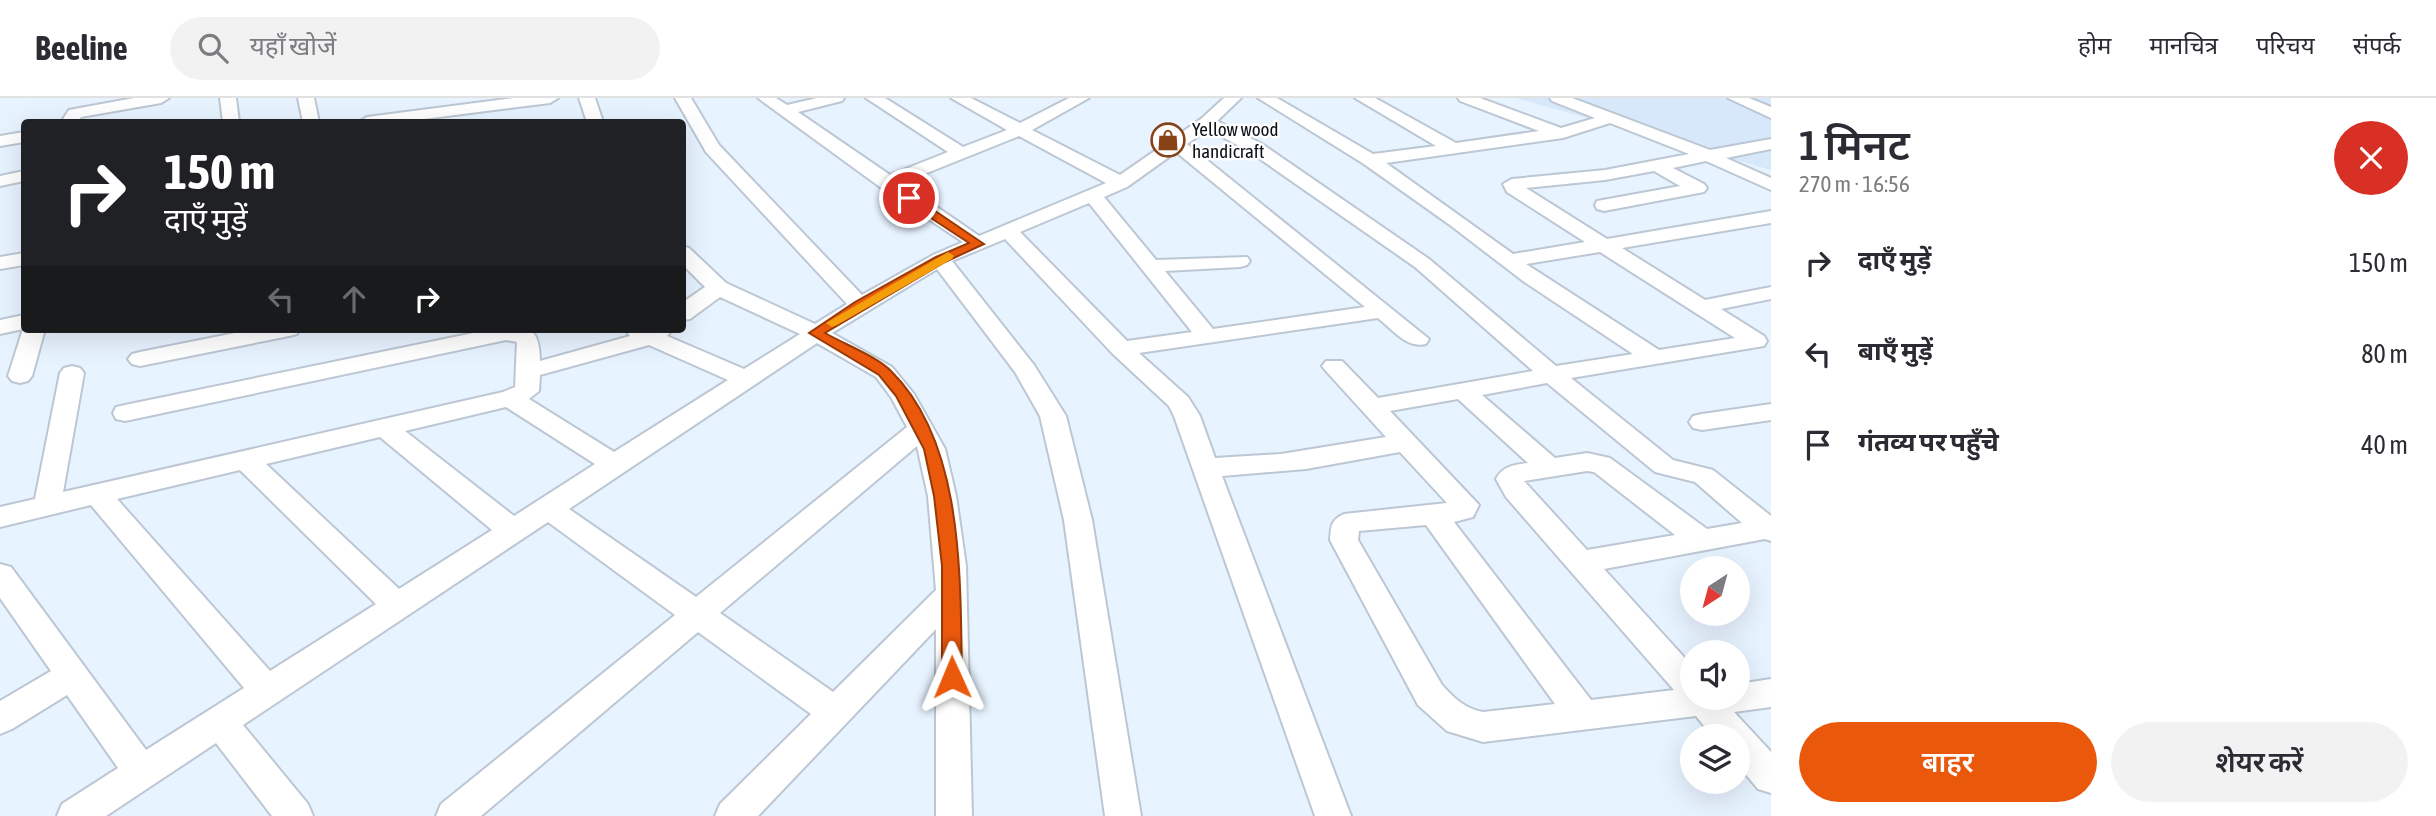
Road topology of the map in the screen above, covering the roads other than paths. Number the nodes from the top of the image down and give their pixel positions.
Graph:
1 (228, 98) edge
2 (306, 98) edge
3 (381, 98) edge
4 (550, 98) edge
5 (587, 98) edge
6 (683, 98) edge
7 (766, 98) edge
8 (836, 98) edge
9 (874, 98) edge
10 (959, 98) edge
11 (1042, 98) edge
12 (1081, 98) edge
13 (1233, 98) edge
14 (1266, 98) edge
15 (1363, 98) edge
16 (1466, 98) edge
17 (1558, 98) edge
18 (1736, 98) edge
19 (510, 101) edge
20 (155, 103) edge
21 (459, 104) edge
22 (1062, 108) junction
23 (784, 111) junction
24 (1771, 113) edge
25 (437, 118) edge
26 (1610, 118) junction
27 (71, 119) edge
28 (231, 119) edge
29 (310, 119) edge
30 (388, 119) edge
31 (412, 119) edge
32 (514, 119) edge
33 (594, 119) edge
34 (1207, 122) junction
35 (1018, 131) junction
36 (1559, 133) junction
37 (21, 138) edge
38 (0, 141) edge
39 (1175, 144) junction
40 (1771, 144) edge
41 (1451, 147) junction
42 (961, 153) junction
43 (1709, 156) junction
44 (1370, 160) junction
45 (1657, 166) junction
46 (21, 177) edge
47 (0, 181) edge
48 (1121, 183) junction
49 (887, 184) junction
50 (1771, 185) edge
51 (1093, 196) junction
52 (1604, 205) dead end
53 (1771, 217) edge
54 (1008, 231) junction
55 (978, 244) junction
56 (1602, 246) junction
57 (940, 259) junction
58 (21, 260) edge
59 (686, 261) edge
60 (1240, 261) dead end
61 (1509, 261) junction
62 (0, 263) edge
63 (1151, 266) junction
64 (718, 288) junction
65 (1771, 293) edge
66 (860, 305) junction
67 (1701, 307) junction
68 (686, 311) edge
69 (1382, 312) junction
70 (21, 323) edge
71 (0, 327) edge
72 (33, 333) edge
73 (269, 333) edge
74 (644, 333) edge
75 (649, 333) edge
76 (816, 333) junction
77 (1208, 337) junction
78 (1418, 339) dead end
79 (1764, 340) edge
80 (1121, 349) junction
81 (1654, 357) junction
82 (140, 359) dead end
83 (1334, 366) dead end
84 (529, 371) junction
85 (72, 373) dead end
86 (1551, 374) junction
87 (20, 376) dead end
88 (746, 379) junction
89 (1462, 390) junction
90 (510, 398) junction
91 (1372, 407) junction
92 (1771, 412) edge
93 (125, 413) dead end
94 (1702, 422) dead end
95 (386, 428) junction
96 (921, 429) junction
97 (1406, 442) junction
98 (247, 461) junction
99 (615, 465) junction
100 (1204, 467) junction
101 (1550, 468) junction
102 (99, 496) junction
103 (47, 507) junction
104 (548, 508) junction
105 (1433, 515) junction
106 (0, 517) edge
107 (1770, 529) edge
108 (513, 531) junction
109 (1702, 540) junction
110 (1581, 562) junction
111 (0, 575) edge
112 (951, 594) junction
113 (397, 606) junction
114 (699, 615) junction
115 (1680, 668) edge
116 (72, 675) junction
117 (267, 691) junction
118 (1771, 693) edge
119 (1750, 696) edge
120 (1680, 701) edge
121 (835, 712) junction
122 (1583, 716) junction
123 (0, 719) edge
124 (219, 722) junction
125 (1750, 753) edge
126 (142, 773) junction
127 (1771, 777) edge
128 (75, 816) edge
129 (295, 816) edge
130 (454, 816) edge
131 (733, 816) edge
132 (954, 816) edge
133 (1123, 816) edge
134 (1333, 816) edge

1 - 28 street
2 - 29 street
3 - 30 street
4 - 19 street
5 - 33 street
6 - 66 street
7 - 23 street
8 - 23 street
9 - 42 street
10 - 35 street
11 - 22 street
12 - 22 street
13 - 34 street
14 - 44 street
15 - 41 street
16 - 36 street
17 - 26 street
18 - 24 street
19 - 21 street
19 - 32 street
20 - 27 street
21 - 25 street
22 - 35 street
23 - 49 street
25 - 31 street
26 - 36 street
26 - 43 street
34 - 39 street
34 - 86 street
35 - 42 street
35 - 48 street
36 - 41 street
37 - 38 street
39 - 48 street
39 - 69 street
40 - 43 street
41 - 44 street
42 - 49 street
43 - 45 street
43 - 50 street
44 - 61 street
45 - 52 street
45 - 56 street
46 - 47 street
48 - 51 street
49 - 55 street
51 - 54 street
51 - 63 street
53 - 56 street
54 - 55 street
54 - 80 street
55 - 57 street
56 - 61 street
56 - 67 street
57 - 66 street
57 - 133 street
58 - 62 street
59 - 64 street
60 - 63 street
61 - 81 street
63 - 77 street
64 - 68 street
64 - 76 street
65 - 67 street
66 - 76 street
67 - 79 street
69 - 77 street
69 - 78 street
70 - 71 street
72 - 87 street
73 - 82 street
74 - 84 street
75 - 88 street
76 - 88 street
76 - 96 street
77 - 80 street
79 - 81 street
80 - 100 street
81 - 86 street
83 - 91 street
84 - 90 street
84 - 93 street
85 - 103 street
86 - 89 street
86 - 107 street
88 - 99 street
89 - 91 street
89 - 101 street
90 - 95 street
90 - 99 street
91 - 97 street
92 - 94 street
95 - 98 street
95 - 108 street
96 - 112 street
96 - 114 street
97 - 100 street
97 - 105 street
98 - 102 street
98 - 113 street
99 - 104 street
100 - 134 street
101 - 109 street
101 - 110 street
102 - 103 street
102 - 117 street
103 - 106 street
104 - 108 street
104 - 114 street
105 - 122 street
105 - 122 street
107 - 109 street
108 - 113 street
109 - 110 street
110 - 115 street
111 - 116 street
112 - 121 street
112 - 132 street
113 - 117 street
114 - 121 street
114 - 130 street
116 - 123 street
116 - 126 street
117 - 124 street
118 - 119 street
120 - 122 street
121 - 131 street
124 - 126 street
124 - 129 street
125 - 127 street
126 - 128 street

